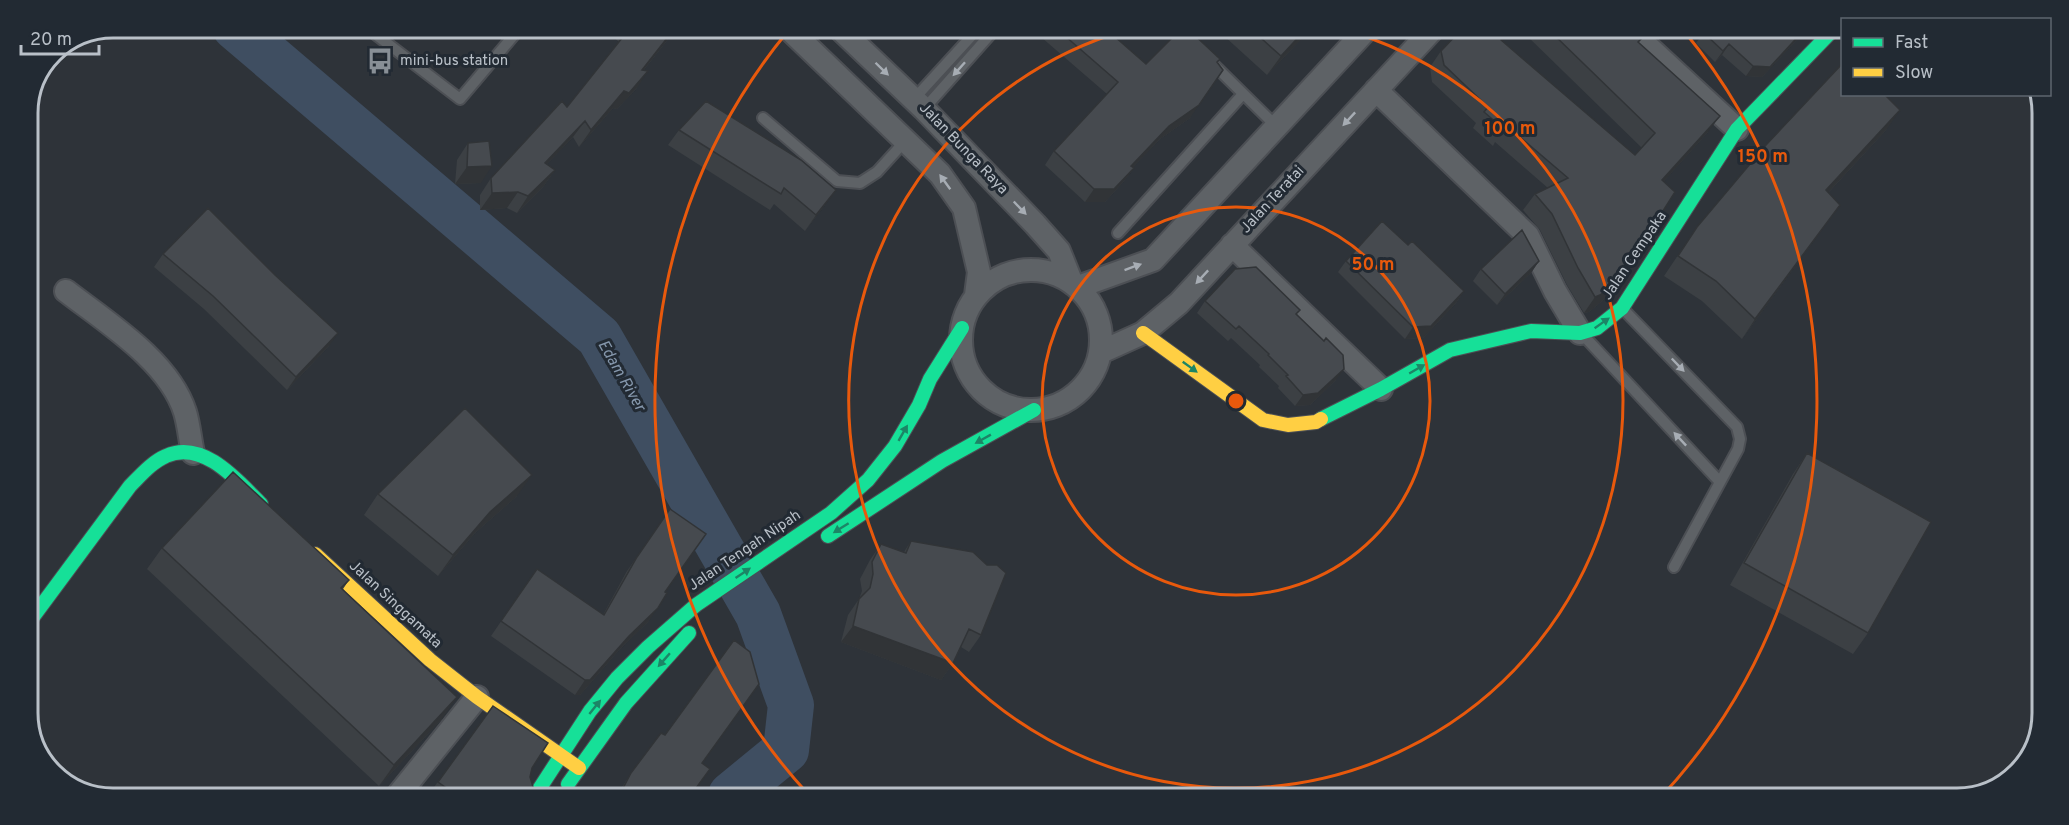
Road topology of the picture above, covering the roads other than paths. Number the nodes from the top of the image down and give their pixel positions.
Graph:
1 (380, 38) edge
2 (512, 38) edge
3 (798, 38) edge
4 (849, 38) edge
5 (971, 38) edge
6 (986, 38) edge
7 (1358, 38) edge
8 (1425, 38) edge
9 (1639, 38) edge
10 (1825, 38) edge
11 (1202, 54) edge
12 (1376, 90) junction
13 (1244, 94) junction
14 (919, 104) junction
15 (763, 118) dead end
16 (1276, 126) junction
17 (1737, 129) junction
18 (906, 140) junction
19 (1118, 232) dead end
20 (1232, 245) junction
21 (1075, 284) junction
22 (66, 291) dead end
23 (976, 295) junction
24 (1622, 308) junction
25 (962, 328) junction
26 (1143, 333) junction
27 (1580, 333) junction
28 (1101, 352) junction
29 (1381, 389) junction
30 (1034, 410) junction
31 (193, 453) junction
32 (1720, 482) junction
33 (275, 517) edge
34 (817, 543) dead end
35 (309, 548) edge
36 (1674, 567) dead end
37 (38, 610) edge
38 (697, 627) dead end
39 (477, 697) junction
40 (561, 755) junction
41 (579, 768) junction
42 (404, 788) edge
43 (540, 788) edge
44 (565, 788) edge

1 - 2 lane
3 - 18 street
4 -> 14 street, Jalan Bunga Raya
5 - 14 lane
6 -> 14 lane
7 - 16 street
8 - 12 street, Jalan Teratai
9 - 17 street
10 - 17 street, Jalan Cempaka
11 - 13 lane
12 -> 20 street, Jalan Teratai
12 - 27 street
13 - 16 lane
13 - 19 lane
14 -> 21 street, Jalan Bunga Raya
15 - 18 lane
21 -> 16 street
17 - 24 street, Jalan Cempaka
23 -> 18 street
20 -> 26 street, Jalan Teratai
20 - 29 street
21 - 23 street
21 - 28 street
22 - 31 street
23 - 25 street
27 -> 24 street, Jalan Cempaka
24 -> 32 lane
25 - 30 street
40 -> 25 street, Jalan Tengah Nipah
26 - 28 street, Jalan Teratai
26 -> 29 street, Jalan Cempaka
29 -> 27 street, Jalan Cempaka
32 -> 27 lane
28 - 30 street
30 -> 34 street
31 - 33 street
31 - 37 street
32 - 36 lane
35 - 39 street, Jalan Singgamata
38 -> 41 street
39 - 40 street, Jalan Singgamata
39 - 42 street
40 - 41 street, Jalan Singgamata
40 - 43 street, Jalan Tengah Nipah
41 - 44 street

